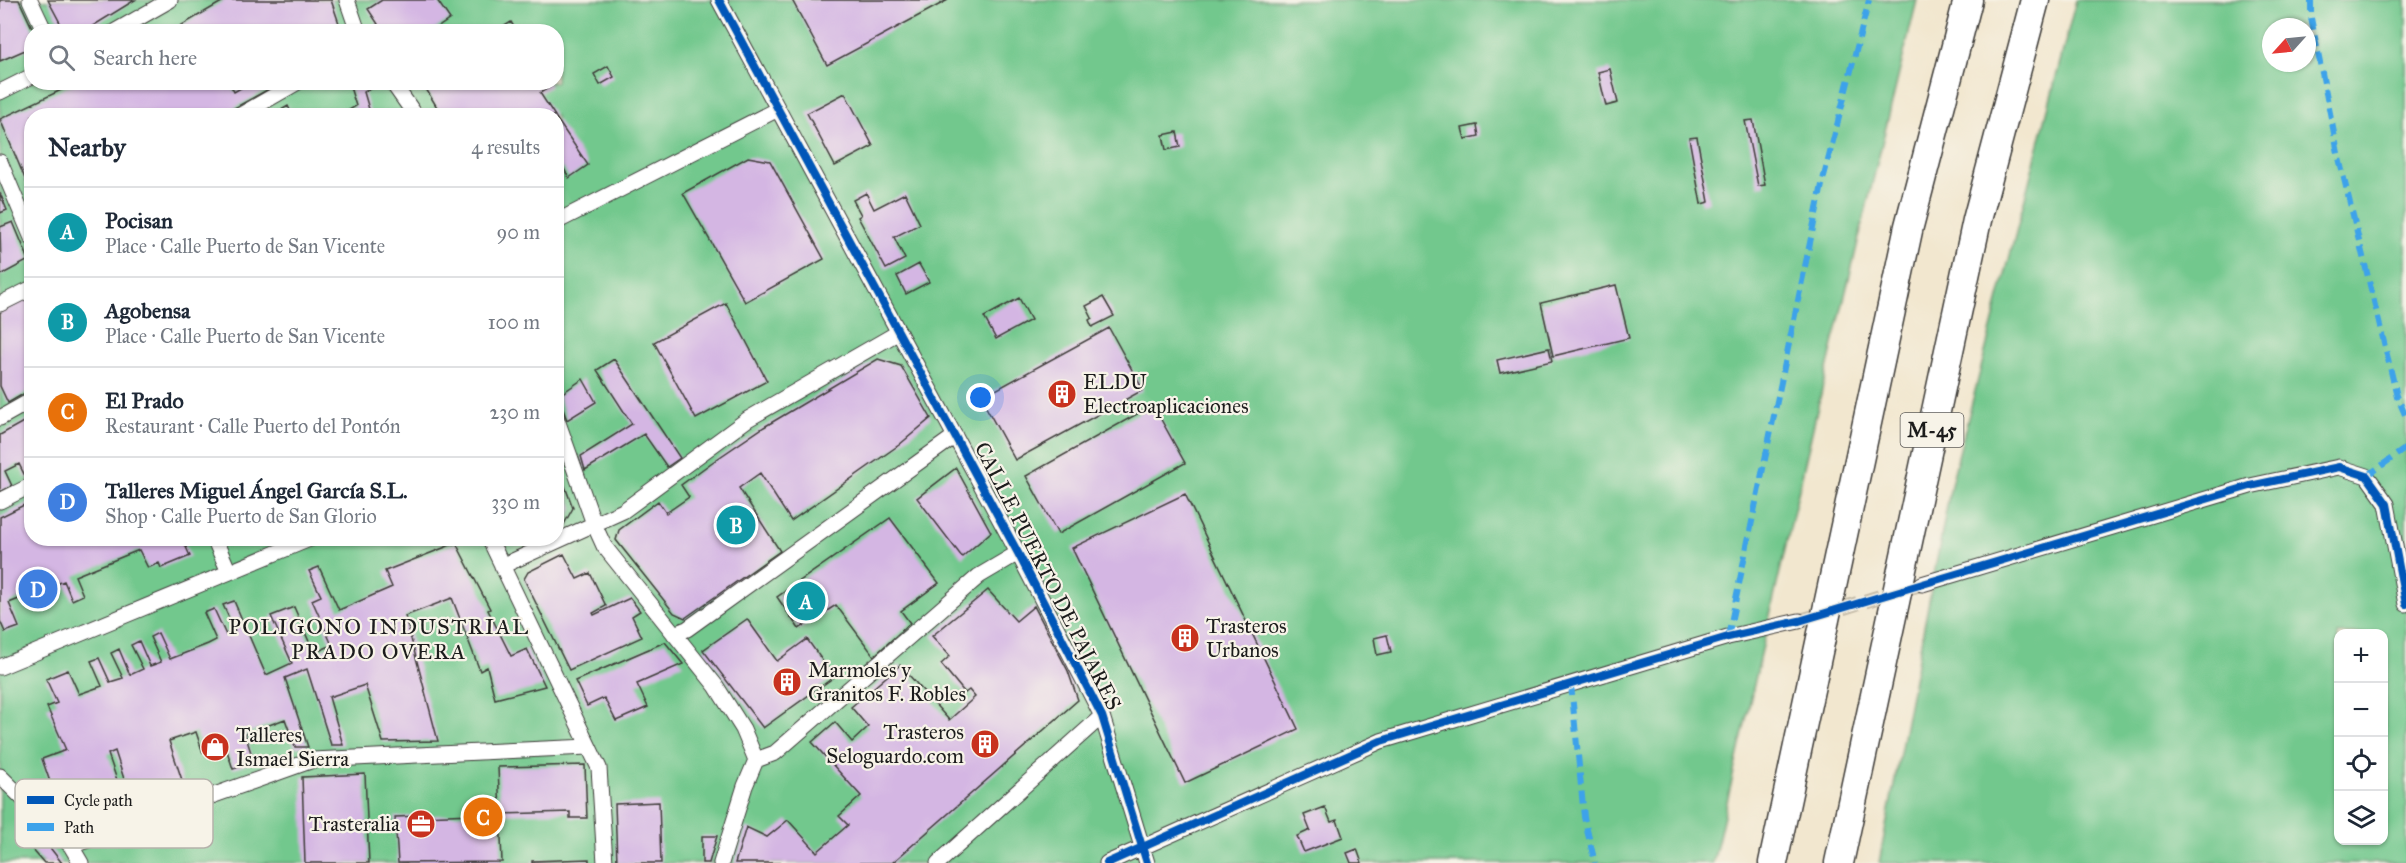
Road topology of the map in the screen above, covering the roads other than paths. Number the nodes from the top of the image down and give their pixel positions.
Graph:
1 (30, 0) edge
2 (170, 0) edge
3 (347, 0) edge
4 (718, 0) edge
5 (1968, 0) edge
6 (2036, 0) edge
7 (41, 24) edge
8 (128, 24) edge
9 (355, 24) edge
10 (24, 80) edge
11 (284, 90) edge
12 (398, 90) edge
13 (0, 92) edge
14 (253, 108) edge
15 (410, 108) edge
16 (778, 109) junction
17 (0, 162) edge
18 (24, 211) edge
19 (564, 218) edge
20 (24, 292) edge
21 (0, 304) edge
22 (899, 332) junction
23 (24, 404) edge
24 (0, 418) edge
25 (955, 436) junction
26 (564, 440) edge
27 (24, 489) edge
28 (0, 501) edge
29 (594, 524) junction
30 (564, 538) edge
31 (218, 546) edge
32 (292, 546) edge
33 (493, 546) edge
34 (546, 546) edge
35 (1018, 553) junction
36 (502, 566) junction
37 (229, 572) junction
38 (1922, 584) tunnel mouth
39 (2406, 604) edge
40 (1799, 621) tunnel mouth
41 (674, 634) junction
42 (0, 667) edge
43 (1101, 716) junction
44 (588, 747) junction
45 (756, 760) junction
46 (0, 777) edge
47 (15, 792) edge
48 (213, 796) edge
49 (1142, 847) junction
50 (72, 848) edge
51 (81, 863) edge
52 (604, 863) edge
53 (720, 863) edge
54 (938, 863) edge
55 (1107, 863) edge
56 (1147, 863) edge
57 (1773, 863) edge
58 (1839, 863) edge

1 - 7 street
2 - 8 street
3 - 9 street
4 - 16 street, CALLE PUERTO DE PAJARES
5 - 57 highway, M-45
6 - 58 highway, M-45
10 - 13 street
11 - 14 street
12 - 15 street
16 - 19 street
16 - 22 street, CALLE PUERTO DE PAJARES
17 - 18 street
20 - 21 street
22 - 25 street, CALLE PUERTO DE PAJARES
22 - 29 street
23 - 24 street
25 - 35 street, CALLE PUERTO DE PAJARES
25 - 41 street
26 - 29 street
27 - 28 street
29 - 30 street
29 - 41 street
31 - 37 street
32 - 37 street
33 - 36 street
34 - 36 street
35 - 43 street, CALLE PUERTO DE PAJARES
35 - 45 street
36 - 44 street
37 - 42 street
38 - 39 street
40 - 49 street
41 - 45 street
43 - 49 street, CALLE PUERTO DE PAJARES
43 - 54 street
44 - 48 street
44 - 52 street
45 - 53 street
46 - 47 street
49 - 55 street
49 - 56 street, CALLE PUERTO DE PAJARES
50 - 51 street

